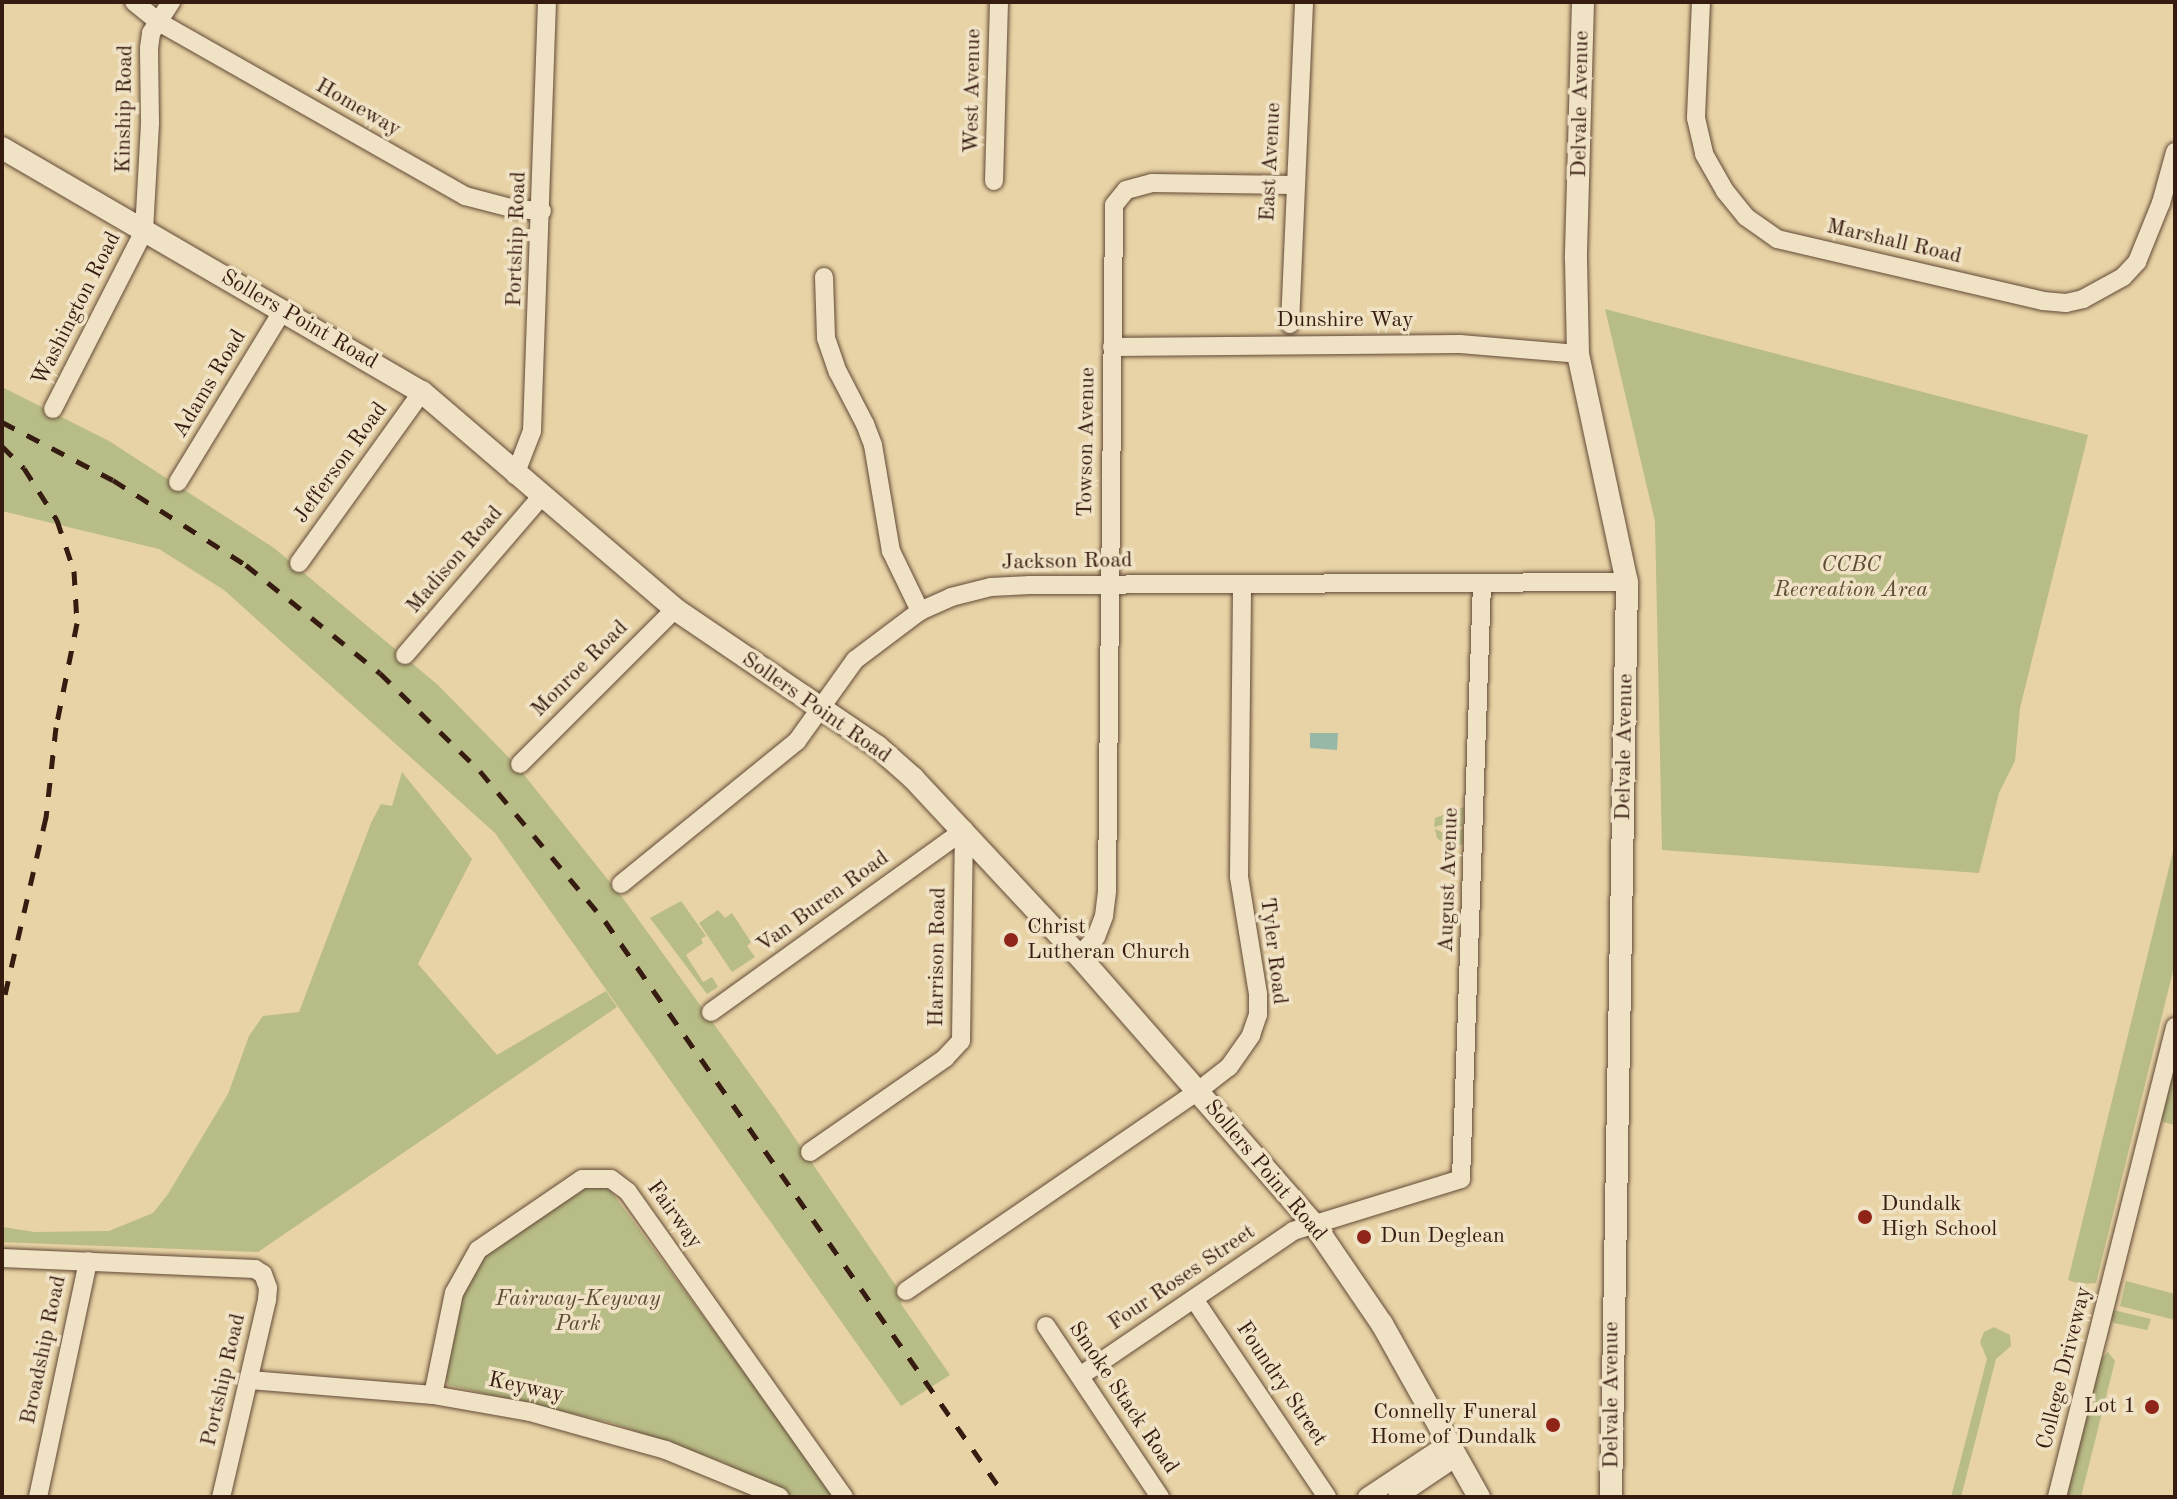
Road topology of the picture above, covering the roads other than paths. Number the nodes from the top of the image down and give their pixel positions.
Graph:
1 (134, 2) edge
2 (171, 2) edge
3 (547, 2) edge
4 (999, 2) edge
5 (1304, 2) edge
6 (1583, 2) edge
7 (1701, 2) edge
8 (159, 22) junction
9 (2, 148) edge
10 (2175, 152) edge
11 (994, 181) dead end
12 (1294, 185) junction
13 (542, 211) junction
14 (144, 231) junction
15 (824, 277) dead end
16 (283, 310) junction
17 (1290, 324) dead end
18 (1112, 347) junction
19 (1578, 354) junction
20 (422, 392) junction
21 (53, 409) dead end
22 (515, 475) junction
23 (178, 482) dead end
24 (541, 497) junction
25 (299, 563) dead end
26 (1627, 582) junction
27 (1482, 583) junction
28 (1242, 584) junction
29 (1110, 585) junction
30 (675, 609) junction
31 (920, 611) junction
32 (405, 655) dead end
33 (822, 709) junction
34 (520, 764) dead end
35 (964, 830) junction
36 (621, 884) dead end
37 (1079, 956) junction
38 (711, 1012) dead end
39 (2175, 1027) edge
40 (1198, 1091) junction
41 (810, 1152) dead end
42 (1461, 1179) joint
43 (1313, 1223) junction
44 (2, 1258) edge
45 (88, 1261) junction
46 (906, 1291) dead end
47 (1194, 1299) junction
48 (1046, 1326) dead end
49 (1080, 1376) junction
50 (250, 1380) junction
51 (433, 1395) junction
52 (1454, 1449) junction
53 (38, 1497) edge
54 (221, 1497) edge
55 (780, 1497) edge
56 (844, 1497) edge
57 (1160, 1497) edge
58 (1327, 1497) edge
59 (1367, 1497) edge
60 (1397, 1497) edge
61 (1479, 1497) edge
62 (1611, 1497) edge
63 (2057, 1497) edge

1 - 8 street, Kinship Road
2 - 8 street
3 - 13 street, Portship Road
4 - 11 street, West Avenue
5 - 12 street, East Avenue
6 - 19 street, Delvale Avenue
7 - 10 street, Marshall Road
8 - 13 street, Homeway
8 - 14 street, Kinship Road
9 - 14 street, Sollers Point Road
12 - 17 street, East Avenue
12 - 18 street, Towson Avenue
13 - 22 street, Portship Road
14 - 16 street, Sollers Point Road
14 - 21 street, Washington Road
15 - 31 street
16 - 20 street, Sollers Point Road
16 - 23 street, Adams Road
18 - 19 street, Dunshire Way
18 - 29 street, Towson Avenue
19 - 26 street, Delvale Avenue
20 - 22 street, Sollers Point Road
20 - 25 street, Jefferson Road
22 - 24 street, Sollers Point Road
24 - 30 street, Sollers Point Road
24 - 32 street, Madison Road
26 - 27 street, Jackson Road
26 - 62 street, Delvale Avenue
27 - 28 street, Jackson Road
27 - 42 street, August Avenue
28 - 29 street, Jackson Road
28 - 40 street, Tyler Road
29 - 31 street, Jackson Road
29 - 37 street, Towson Avenue
30 - 33 street, Sollers Point Road
30 - 34 street, Monroe Road
31 - 33 street, Jackson Road
33 - 35 street, Sollers Point Road
33 - 36 street, Jackson Road
35 - 37 street, Sollers Point Road
35 - 38 street, Van Buren Road
35 - 41 street, Harrison Road
37 - 40 street, Sollers Point Road
39 - 63 street, College Driveway
40 - 43 street, Sollers Point Road
40 - 46 street, Tyler Road
42 - 43 street, Four Roses Street
43 - 47 street, Four Roses Street
43 - 52 street, Sollers Point Road
44 - 45 street
45 - 50 street, Portship Road
45 - 53 street, Broadship Road
47 - 49 street, Four Roses Street
47 - 58 street, Foundry Street
48 - 49 street, Smoke Stack Road
49 - 57 street, Smoke Stack Road
50 - 51 street, Keyway
50 - 54 street, Portship Road
51 - 55 street, Keyway
51 - 56 street, Fairway
52 - 59 street
52 - 60 street
52 - 61 street, Sollers Point Road

